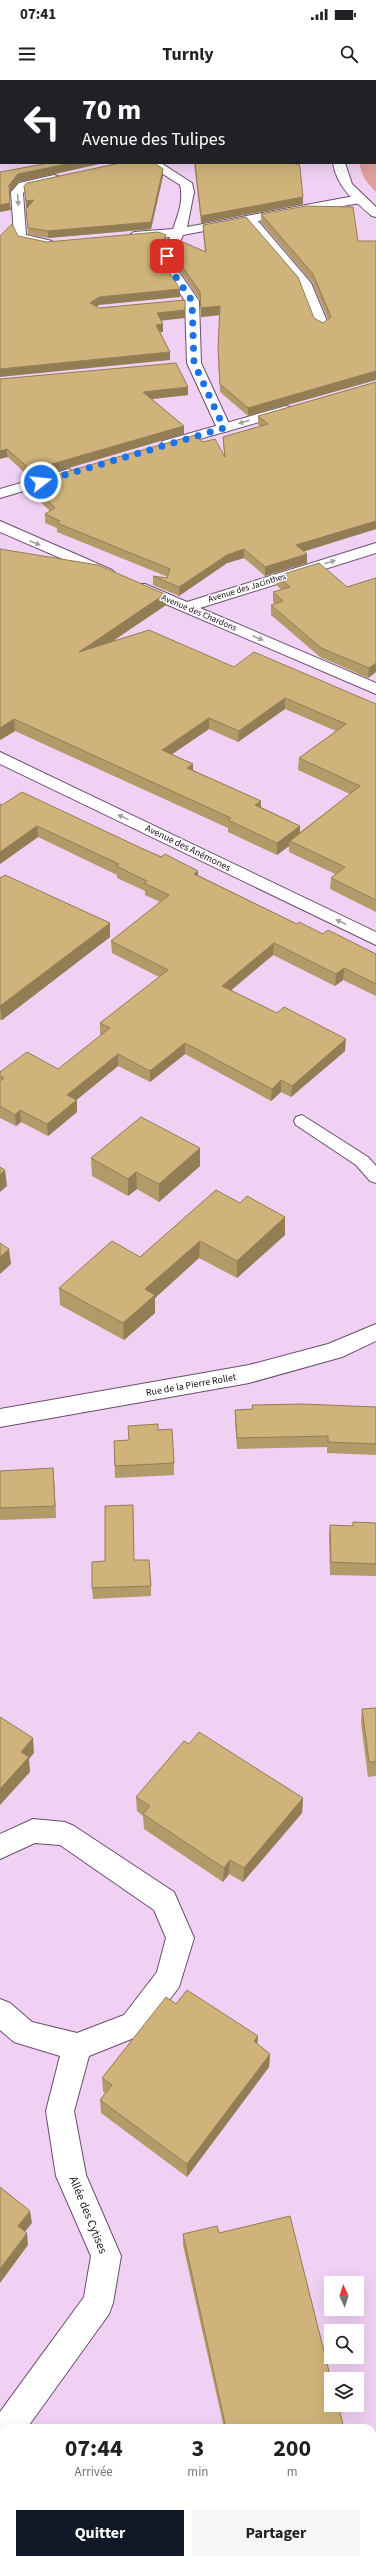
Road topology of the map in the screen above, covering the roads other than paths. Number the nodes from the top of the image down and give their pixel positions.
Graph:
1 (154, 164) edge
2 (339, 164) edge
3 (69, 176) edge
4 (360, 199) junction
5 (376, 213) edge
6 (249, 219) junction
7 (179, 231) junction
8 (119, 238) edge
9 (64, 242) edge
10 (192, 301) junction
11 (177, 302) edge
12 (322, 326) edge
13 (194, 363) junction
14 (178, 364) edge
15 (300, 406) edge
16 (224, 428) junction
17 (156, 448) edge
18 (79, 470) edge
19 (0, 494) edge
20 (0, 526) edge
21 (376, 548) edge
22 (186, 607) junction
23 (376, 689) edge
24 (0, 757) edge
25 (376, 939) edge
26 (302, 1121) dead end
27 (376, 1177) edge
28 (376, 1332) edge
29 (0, 1418) edge
30 (0, 1846) edge
31 (0, 2012) edge
32 (77, 2047) junction
33 (11, 2424) edge

1 - 7 street
2 - 4 street
3 -> 9 street
4 - 5 street
4 - 6 street
6 - 7 street
6 - 12 street
7 - 8 street
7 - 10 street
10 - 11 street
10 - 13 street
13 - 14 street
13 - 16 street
15 -> 16 street
16 - 17 street
18 - 19 street
20 -> 22 street, Avenue des Chardons
22 -> 21 street, Avenue des Jacinthes
22 -> 23 street, Avenue des Chardons
25 -> 24 street, Avenue des Anémones
26 - 27 lane
28 - 29 street, Rue de la Pierre Rollet
30 - 32 street
31 - 32 street
32 - 33 street, Allée des Cytises

